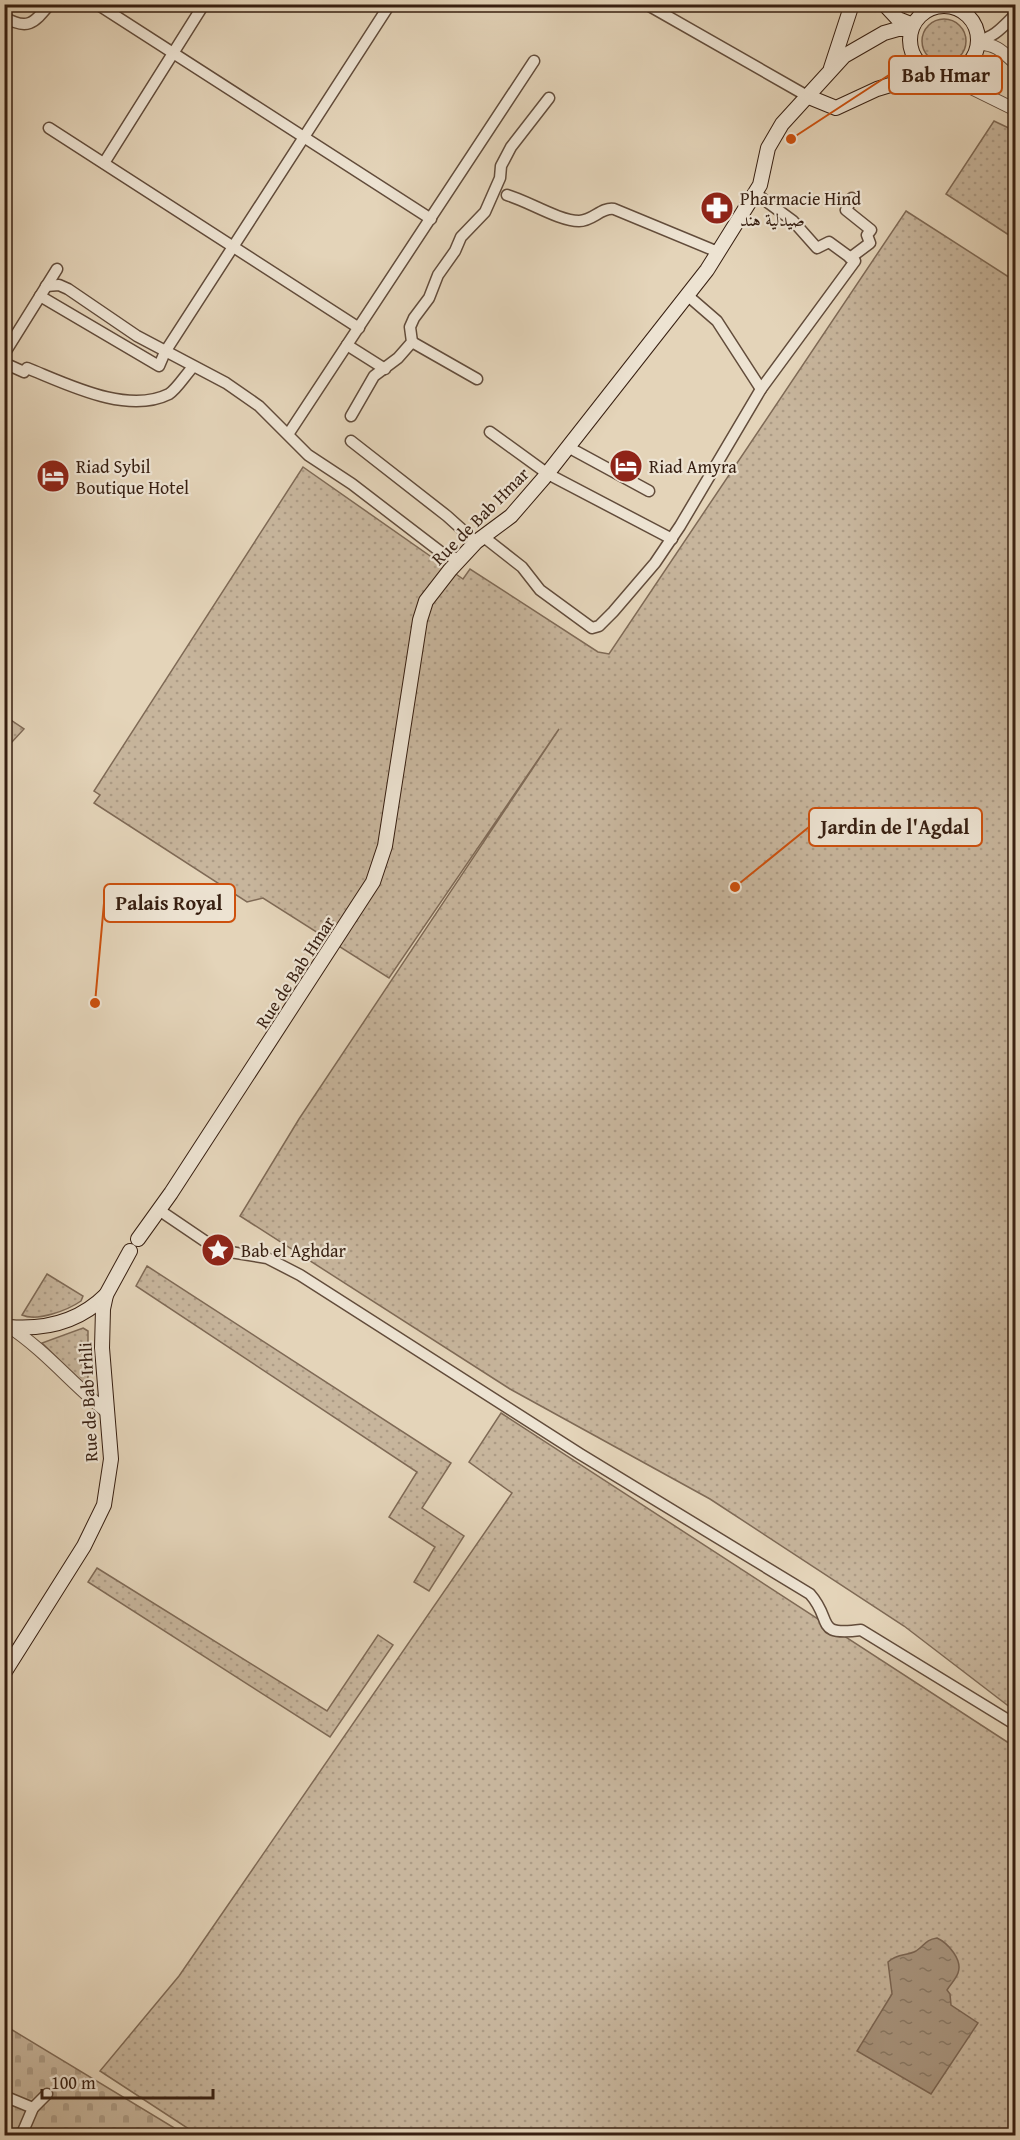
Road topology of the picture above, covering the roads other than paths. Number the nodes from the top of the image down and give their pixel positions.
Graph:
1 (50, 4) edge
2 (97, 4) edge
3 (204, 4) edge
4 (390, 4) edge
5 (645, 4) edge
6 (852, 4) edge
7 (884, 4) edge
8 (951, 5) edge
9 (1016, 14) edge
10 (4, 17) edge
11 (912, 27) junction
12 (978, 42) junction
13 (173, 53) junction
14 (534, 61) dead end
15 (1016, 64) edge
16 (831, 68) junction
17 (938, 73) junction
18 (809, 97) junction
19 (549, 98) dead end
20 (1016, 110) edge
21 (49, 128) dead end
22 (303, 137) junction
23 (104, 163) junction
24 (755, 193) junction
25 (507, 195) dead end
26 (852, 198) dead end
27 (431, 219) junction
28 (233, 246) junction
29 (718, 252) junction
30 (850, 258) junction
31 (57, 269) dead end
32 (43, 291) junction
33 (687, 295) junction
34 (359, 328) junction
35 (412, 342) junction
36 (347, 345) junction
37 (165, 352) junction
38 (4, 354) edge
39 (4, 363) edge
40 (193, 367) junction
41 (385, 369) junction
42 (477, 379) dead end
43 (761, 389) junction
44 (351, 416) dead end
45 (490, 432) dead end
46 (289, 433) junction
47 (351, 441) dead end
48 (568, 447) junction
49 (548, 474) junction
50 (649, 490) dead end
51 (672, 539) junction
52 (481, 540) junction
53 (458, 560) junction
54 (159, 1210) junction
55 (134, 1245) joint
56 (106, 1295) junction
57 (7, 1326) edge
58 (107, 1413) junction
59 (4, 1673) edge
60 (1016, 1725) edge
61 (46, 2094) dead end
62 (4, 2096) edge
63 (33, 2108) junction
64 (21, 2136) edge

1 - 10 street
2 - 13 street
3 - 13 street
4 - 22 street
5 - 18 street
6 - 16 main road
7 - 11 main road
8 - 11 main road
8 - 12 main road
9 - 12 street
11 - 16 main road, Rue de Bab Hmar
11 - 17 main road
12 - 15 street
12 - 17 main road
13 - 22 street
13 - 23 street
14 - 27 street
16 - 18 main road, Rue de Bab Hmar
17 - 18 main road
17 - 20 street
18 - 24 main road, Rue de Bab Hmar
19 - 35 street
21 - 23 street
22 - 27 street
22 - 28 street
23 - 28 street
24 - 29 main road, Rue de Bab Hmar
24 - 30 street
25 - 29 street
26 - 30 street
27 - 34 street
28 - 34 street
28 - 37 street
29 - 33 main road, Rue de Bab Hmar
30 - 43 street
31 - 32 street
32 - 37 street
32 - 37 street
32 - 38 street
33 - 43 street
33 - 48 main road, Rue de Bab Hmar
34 - 36 street
35 - 41 street
35 - 42 street
36 - 41 street
36 - 46 street
37 - 40 street
39 - 40 street
40 - 46 street
41 - 44 street
43 - 51 street
45 - 49 street
46 - 53 street
47 - 52 street
48 - 49 main road, Rue de Bab Hmar
48 - 50 street
49 - 51 street
49 - 52 main road, Rue de Bab Hmar
51 - 52 street
52 - 53 main road, Rue de Bab Hmar
53 - 54 main road, Rue de Bab Hmar
54 - 55 main road, Rue de Bab Hmar
54 - 60 street
55 - 56 main road, Rue de Bab Irhli
56 - 57 main road
56 - 58 main road, Rue de Bab Irhli
57 - 58 street
58 - 59 main road, Rue de Bab Irhli
61 - 63 street
62 - 63 street
63 - 64 street

